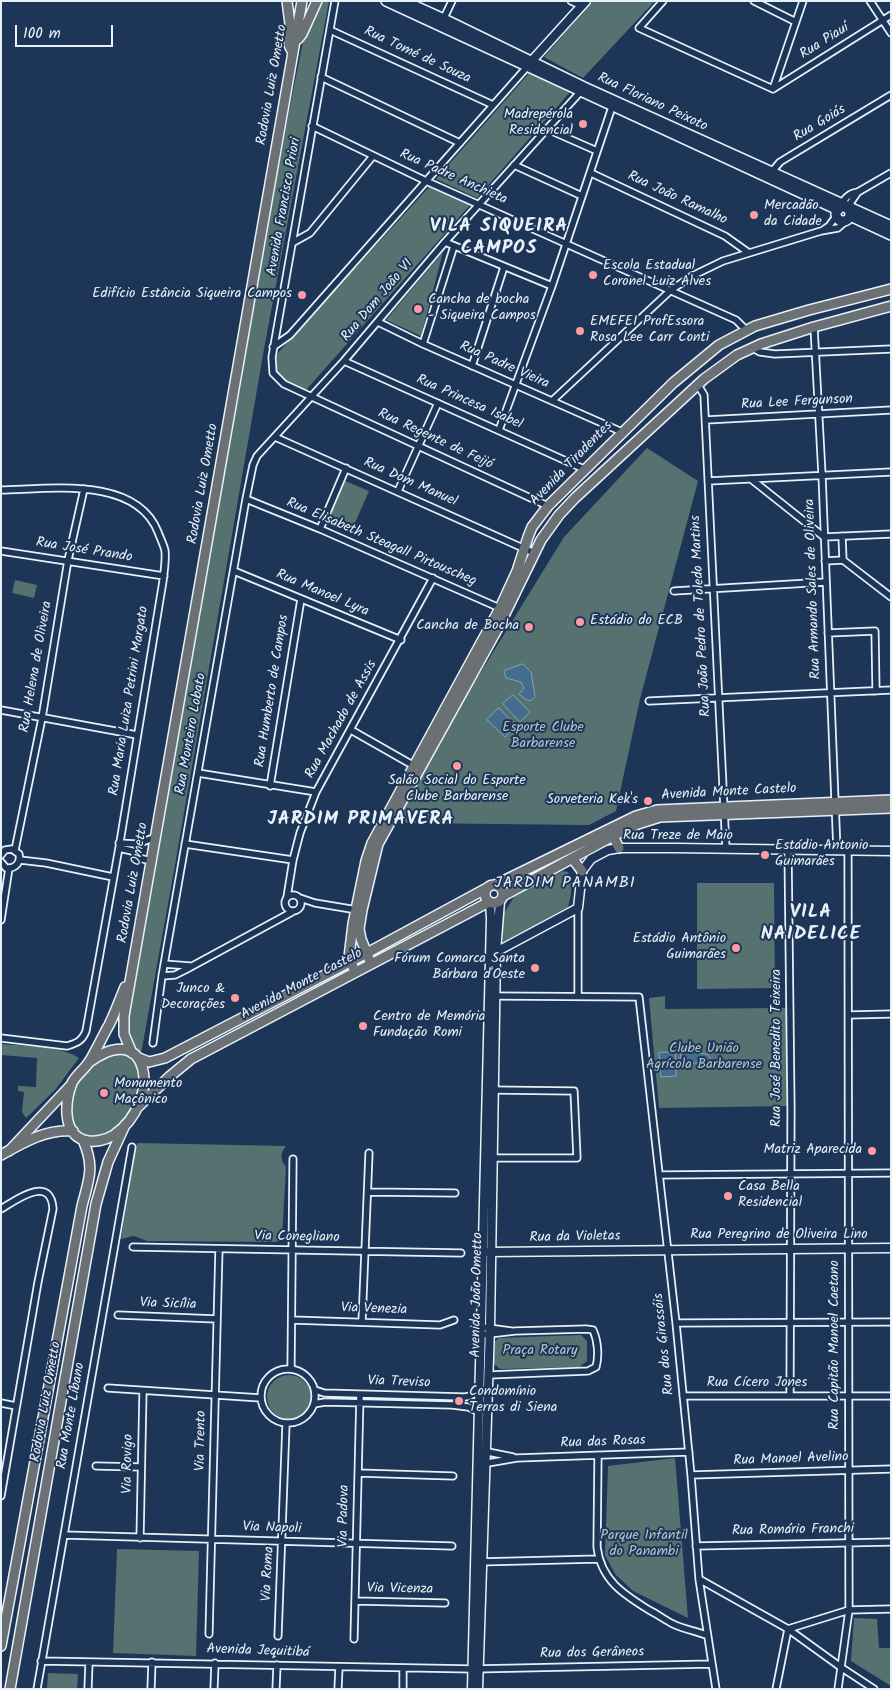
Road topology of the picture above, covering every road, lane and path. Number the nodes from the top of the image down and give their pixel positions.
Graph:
1 (287, 1) edge
2 (302, 1) edge
3 (317, 1) edge
4 (335, 1) edge
5 (386, 1) edge
6 (404, 1) edge
7 (452, 1) edge
8 (572, 1) edge
9 (663, 1) edge
10 (754, 1) edge
11 (803, 1) edge
12 (870, 1) edge
13 (584, 4) edge
14 (891, 16) edge
15 (883, 21) junction
16 (442, 22) junction
17 (796, 22) junction
18 (330, 30) junction
19 (891, 33) edge
20 (296, 41) junction
21 (293, 53) junction
22 (530, 64) junction
23 (321, 77) junction
24 (582, 89) junction
25 (773, 89) junction
26 (891, 95) edge
27 (614, 104) junction
28 (493, 105) junction
29 (312, 126) junction
30 (547, 129) junction
31 (460, 143) junction
32 (598, 151) junction
33 (374, 156) junction
34 (514, 165) junction
35 (590, 172) junction
36 (891, 173) edge
37 (769, 175) junction
38 (426, 181) junction
39 (858, 192) junction
40 (582, 196) junction
41 (479, 204) junction
42 (844, 211) junction
43 (891, 226) edge
44 (821, 231) junction
45 (891, 235) edge
46 (445, 242) junction
47 (292, 243) junction
48 (567, 243) junction
49 (454, 246) junction
50 (750, 253) junction
51 (504, 267) junction
52 (552, 286) junction
53 (891, 289) edge
54 (671, 290) junction
55 (891, 306) edge
56 (378, 322) junction
57 (814, 327) junction
58 (746, 330) junction
59 (423, 344) junction
60 (273, 347) junction
61 (753, 348) junction
62 (891, 349) edge
63 (816, 353) junction
64 (344, 361) junction
65 (472, 366) junction
66 (516, 385) junction
67 (698, 385) junction
68 (311, 397) junction
69 (552, 401) junction
70 (438, 404) junction
71 (891, 410) edge
72 (819, 414) junction
73 (706, 420) junction
74 (499, 430) junction
75 (622, 432) junction
76 (275, 438) junction
77 (419, 445) junction
78 (346, 468) junction
79 (584, 469) junction
80 (891, 472) edge
81 (822, 475) junction
82 (752, 479) junction
83 (708, 482) junction
84 (84, 488) junction
85 (1, 490) edge
86 (398, 491) junction
87 (246, 499) junction
88 (548, 506) junction
89 (320, 529) junction
90 (891, 534) edge
91 (842, 536) junction
92 (824, 537) junction
93 (523, 549) junction
94 (1, 551) edge
95 (534, 553) junction
96 (68, 560) junction
97 (843, 560) junction
98 (825, 561) junction
99 (234, 571) junction
100 (164, 576) junction
101 (434, 578) junction
102 (826, 582) junction
103 (714, 589) junction
104 (674, 591) dead end
105 (891, 597) edge
106 (301, 599) junction
107 (503, 610) junction
108 (828, 633) junction
109 (400, 640) junction
110 (876, 690) junction
111 (891, 690) edge
112 (830, 693) junction
113 (719, 698) junction
114 (649, 701) dead end
115 (1, 710) edge
116 (42, 718) junction
117 (351, 730) junction
118 (137, 735) junction
119 (416, 767) junction
120 (198, 773) junction
121 (270, 786) junction
122 (316, 792) junction
123 (891, 800) edge
124 (835, 806) junction
125 (891, 808) edge
126 (724, 811) junction
127 (613, 836) junction
128 (156, 837) junction
129 (185, 844) junction
130 (119, 845) junction
131 (619, 848) junction
132 (726, 849) junction
133 (14, 850) junction
134 (788, 850) junction
135 (837, 851) junction
136 (848, 851) junction
137 (891, 851) edge
138 (1, 855) edge
139 (572, 858) junction
140 (20, 860) junction
141 (292, 860) junction
142 (151, 861) junction
143 (2, 863) edge
144 (9, 868) junction
145 (582, 871) junction
146 (113, 876) junction
147 (290, 880) junction
148 (491, 886) junction
149 (298, 896) junction
150 (287, 897) junction
151 (502, 898) junction
152 (489, 902) junction
153 (315, 903) junction
154 (285, 905) junction
155 (302, 906) junction
156 (578, 908) junction
157 (359, 910) junction
158 (292, 912) junction
159 (1, 920) edge
160 (277, 920) junction
161 (351, 943) junction
162 (367, 953) junction
163 (493, 954) junction
164 (350, 962) junction
165 (164, 964) junction
166 (371, 964) junction
167 (192, 966) junction
168 (337, 969) junction
169 (132, 971) junction
170 (355, 972) junction
171 (162, 976) junction
172 (492, 996) junction
173 (578, 996) junction
174 (891, 1014) edge
175 (849, 1015) junction
176 (1, 1038) edge
177 (153, 1043) dead end
178 (184, 1049) junction
179 (136, 1056) junction
180 (191, 1059) junction
181 (88, 1063) junction
182 (72, 1084) junction
183 (490, 1090) junction
184 (138, 1107) junction
185 (125, 1125) junction
186 (72, 1131) junction
187 (83, 1140) junction
188 (132, 1147) dead end
189 (5, 1153) edge
190 (369, 1153) dead end
191 (489, 1157) junction
192 (293, 1159) dead end
193 (848, 1173) junction
194 (891, 1173) edge
195 (790, 1174) junction
196 (659, 1175) junction
197 (368, 1192) junction
198 (455, 1193) dead end
199 (1, 1210) edge
200 (133, 1247) dead end
201 (849, 1248) junction
202 (891, 1248) edge
203 (219, 1249) junction
204 (790, 1249) junction
205 (293, 1250) junction
206 (667, 1250) junction
207 (366, 1252) junction
208 (488, 1252) junction
209 (461, 1253) dead end
210 (118, 1315) dead end
211 (217, 1319) junction
212 (292, 1320) junction
213 (454, 1320) dead end
214 (362, 1322) junction
215 (790, 1322) junction
216 (849, 1322) junction
217 (891, 1322) edge
218 (676, 1323) junction
219 (487, 1330) junction
220 (291, 1369) junction
221 (489, 1375) junction
222 (108, 1388) dead end
223 (479, 1389) junction
224 (315, 1390) junction
225 (143, 1391) junction
226 (215, 1395) junction
227 (360, 1395) junction
228 (683, 1396) junction
229 (790, 1396) junction
230 (891, 1396) edge
231 (850, 1397) junction
232 (261, 1398) junction
233 (1, 1403) edge
234 (360, 1403) junction
235 (314, 1404) junction
236 (16, 1406) junction
237 (479, 1412) junction
238 (286, 1424) junction
239 (482, 1451) junction
240 (689, 1452) junction
241 (598, 1456) junction
242 (518, 1458) junction
243 (482, 1464) junction
244 (96, 1466) dead end
245 (141, 1467) junction
246 (891, 1469) edge
247 (849, 1470) junction
248 (358, 1473) junction
249 (453, 1476) dead end
250 (691, 1476) junction
251 (1, 1496) edge
252 (64, 1535) junction
253 (140, 1538) junction
254 (212, 1540) junction
255 (283, 1541) junction
256 (850, 1542) junction
257 (891, 1542) edge
258 (356, 1544) junction
259 (452, 1546) dead end
260 (696, 1546) junction
261 (598, 1559) junction
262 (479, 1562) junction
263 (699, 1578) junction
264 (355, 1601) junction
265 (445, 1603) dead end
266 (891, 1609) edge
267 (849, 1610) junction
268 (788, 1628) junction
269 (209, 1634) dead end
270 (706, 1635) junction
271 (278, 1636) dead end
272 (354, 1639) dead end
273 (1, 1646) edge
274 (41, 1661) junction
275 (88, 1662) junction
276 (152, 1662) junction
277 (215, 1663) junction
278 (712, 1664) junction
279 (277, 1665) junction
280 (339, 1667) junction
281 (403, 1668) junction
282 (842, 1668) junction
283 (476, 1669) junction
284 (10, 1689) edge
285 (36, 1689) edge
286 (88, 1689) edge
287 (151, 1689) edge
288 (214, 1689) edge
289 (276, 1689) edge
290 (338, 1689) edge
291 (403, 1689) edge
292 (472, 1689) edge
293 (478, 1689) edge
294 (716, 1689) edge
295 (776, 1689) edge
296 (838, 1689) edge
297 (874, 1689) edge

1 - 21 main road
2 - 20 main road, Rodovia Luiz Ometto
3 - 20 main road
4 - 18 street, Avenida Francisco Priori
5 - 16 main road, Rua Floriano Peixoto
6 - 16 main road, Rua Floriano Peixoto
7 - 16 street
8 - 13 street
9 - 25 street
10 - 17 street
11 - 17 street
12 - 15 street
13 - 22 street
14 - 15 street, Rua Piauí
15 - 19 street
15 - 25 street, Rua Piauí
16 - 22 main road, Rua Floriano Peixoto
17 - 25 street
18 - 23 street, Avenida Francisco Priori
18 - 28 street, Rua Tomé de Souza
20 - 21 main road, Rodovia Luiz Ometto
21 - 128 main road, Rodovia Luiz Ometto
22 - 24 main road, Rua Floriano Peixoto
22 - 28 street
23 - 29 street, Avenida Francisco Priori
23 - 31 street
24 - 27 main road, Rua Floriano Peixoto
24 - 30 street, Rua Dom João VI
26 - 37 street, Rua Goiás
27 - 32 street
27 - 37 main road, Rua Floriano Peixoto
28 - 31 street
29 - 33 street, Rua Padre Anchieta
29 - 47 street, Avenida Francisco Priori
30 - 32 street
30 - 34 street, Rua Dom João VI
31 - 38 street
32 - 35 street
33 - 38 street, Rua Padre Anchieta
33 - 47 street
34 - 40 street
34 - 41 street, Rua Dom João VI
35 - 40 street
35 - 50 street, Rua João Ramalho
36 - 39 street
37 - 42 main road, Rua Floriano Peixoto
38 - 41 street, Rua Padre Anchieta
38 - 60 street
39 - 42 street
39 - 42 street
40 - 48 street
41 - 46 street, Rua Dom João VI
41 - 48 street, Rua Padre Anchieta
42 - 43 main road, Rua Floriano Peixoto
42 - 44 street
42 - 44 street
42 - 45 main road, Rua Floriano Peixoto
44 - 50 street
46 - 49 street
46 - 56 street, Rua Dom João VI
47 - 60 street, Avenida Francisco Priori
48 - 52 street
48 - 54 street, Rua Padre Anchieta
49 - 51 street
49 - 59 street
50 - 54 street
51 - 52 street
51 - 65 street
52 - 66 street
53 - 58 main road, Avenida Tiradentes
54 - 58 street, Rua Padre Anchieta
54 - 69 street
55 - 57 main road, Avenida Tiradentes
56 - 59 street, Rua Padre Vieira
56 - 64 street, Rua Dom João VI
57 - 61 main road, Avenida Tiradentes
57 - 63 street, Rua Armando Sales de Oliveira
58 - 75 main road, Avenida Tiradentes
59 - 65 street, Rua Padre Vieira
60 - 68 street, Avenida Francisco Priori
61 - 63 street
61 - 67 main road, Avenida Tiradentes
62 - 63 street
63 - 72 street, Rua Armando Sales de Oliveira
64 - 68 street, Rua Dom João VI
64 - 70 street, Rua Princesa Isabel
65 - 66 street, Rua Padre Vieira
66 - 69 street, Rua Padre Vieira
66 - 74 street
67 - 73 street, Rua João Pedro de Toledo Martins
67 - 95 main road, Avenida Tiradentes
68 - 76 street, Rua Dom João VI
68 - 77 street, Rua Regente de Feijó
69 - 75 street, Rua Padre Vieira
70 - 74 street, Rua Princesa Isabel
70 - 77 street
71 - 72 street, Rua Lee Fergunson
72 - 73 street, Rua Lee Fergunson
72 - 81 street, Rua Armando Sales de Oliveira
73 - 83 street, Rua João Pedro de Toledo Martins
74 - 79 street, Rua Princesa Isabel
75 - 79 main road, Avenida Tiradentes
76 - 78 street, Rua Dom Manuel
76 - 87 street, Rua Monteiro Lobato
77 - 86 street
77 - 88 street, Rua Regente de Feijó
78 - 86 street, Rua Dom Manuel
78 - 89 street
79 - 88 main road, Avenida Tiradentes
80 - 81 street
81 - 82 street
81 - 92 street, Rua Armando Sales de Oliveira
82 - 83 street
82 - 92 street
83 - 103 street, Rua João Pedro de Toledo Martins
84 - 85 street, Rua Maria Luiza Petrini Margato
84 - 96 street, Rua Helena de Oliveira
84 - 100 street, Rua Maria Luiza Petrini Margato
86 - 93 street, Rua Dom Manuel
87 - 89 street, Rua Elisabeth Steagall Pirtouscheg
87 - 99 street, Rua Monteiro Lobato
88 - 93 main road, Avenida Tiradentes
89 - 101 street, Rua Elisabeth Steagall Pirtouscheg
90 - 91 street
91 - 92 street
91 - 97 street
92 - 98 street, Rua Armando Sales de Oliveira
93 - 95 street, Rua Dom Manuel
93 - 107 main road, Avenida Tiradentes
94 - 96 street, Rua José Prando
95 - 107 main road, Avenida Tiradentes
96 - 100 street, Rua José Prando
96 - 116 street, Rua Helena de Oliveira
97 - 98 street
97 - 105 street
98 - 102 street, Rua Armando Sales de Oliveira
99 - 106 street, Rua Manoel Lyra
99 - 120 street, Rua Monteiro Lobato
100 - 118 street, Rua Maria Luiza Petrini Margato
101 - 107 street, Rua Elisabeth Steagall Pirtouscheg
101 - 109 street, Rua Machado de Assis
102 - 103 street
102 - 108 street, Rua Armando Sales de Oliveira
103 - 104 street
103 - 113 street, Rua João Pedro de Toledo Martins
106 - 109 street, Rua Manoel Lyra
106 - 121 street, Rua Humberto de Campos
107 - 119 main road, Avenida Tiradentes
108 - 110 street
108 - 112 street, Rua Armando Sales de Oliveira
109 - 117 street, Rua Machado de Assis
110 - 111 street
110 - 112 street
112 - 113 street
112 - 124 street, Rua Armando Sales de Oliveira
113 - 114 street
113 - 126 street, Rua João Pedro de Toledo Martins
115 - 116 street
116 - 118 street
116 - 133 street, Rua Helena de Oliveira
117 - 119 street
117 - 122 street, Rua Machado de Assis
118 - 130 street, Rua Maria Luiza Petrini Margato
119 - 157 main road, Avenida Tiradentes
120 - 121 street
120 - 129 street, Rua Monteiro Lobato
121 - 122 street
122 - 141 street, Rua Machado de Assis
123 - 124 main road, Avenida Monte Castelo
124 - 125 main road, Avenida Monte Castelo
124 - 126 main road, Avenida Monte Castelo
124 - 135 street, Rua Armando Sales de Oliveira
126 - 127 main road, Avenida Monte Castelo
126 - 132 street, Rua João Pedro de Toledo Martins
126 - 148 main road, Avenida Monte Castelo
127 - 131 main road
127 - 139 main road, Avenida Monte Castelo
128 - 130 street
128 - 142 main road, Rodovia Luiz Ometto
129 - 141 street
129 - 165 street, Rua Monteiro Lobato
130 - 142 street
130 - 146 street, Rua Maria Luiza Petrini Margato
131 - 132 street, Rua Treze de Maio
131 - 145 street, Rua Treze de Maio
132 - 134 street, Rua Treze de Maio
133 - 138 street
133 - 140 street
134 - 135 street, Rua Treze de Maio
134 - 195 street, Rua José Benedito Teixeira
135 - 136 street, Rua Treze de Maio
136 - 137 street, Rua Treze de Maio
136 - 175 street, Rua Capitão Manoel Caetano
139 - 145 main road
139 - 151 main road, Avenida Monte Castelo
140 - 144 street
140 - 146 street
141 - 147 street, Rua Machado de Assis
142 - 169 main road, Rodovia Luiz Ometto
143 - 144 street
144 - 159 street
145 - 156 street
146 - 176 street, Rua Maria Luiza Petrini Margato
147 - 149 street, Rua Machado de Assis
147 - 150 street, Rua Machado de Assis
148 - 151 main road
148 - 152 main road
148 - 162 main road, Avenida Monte Castelo
149 - 150 street
149 - 153 street
149 - 155 street
150 - 154 street
151 - 152 main road
151 - 163 street, Avenida João Ometto
152 - 163 street, Avenida João Ometto
152 - 166 main road, Avenida Monte Castelo
153 - 155 street
153 - 157 street
154 - 158 street
154 - 160 street
155 - 158 street
156 - 163 street
156 - 173 street
157 - 161 main road, Avenida Tiradentes
157 - 162 main road, Avenida Tiradentes
158 - 160 street
160 - 167 street
161 - 164 main road, Avenida Tiradentes
161 - 168 main road
162 - 164 main road, Avenida Monte Castelo
162 - 166 main road, Avenida Tiradentes
163 - 172 street, Avenida João Ometto
164 - 168 main road, Avenida Monte Castelo
164 - 170 main road
165 - 167 street
165 - 171 street, Rua Monteiro Lobato
166 - 170 main road, Avenida Monte Castelo
167 - 171 street
168 - 178 main road, Avenida Monte Castelo
169 - 179 main road, Rodovia Luiz Ometto
169 - 181 main road, Rodovia Luiz Ometto
170 - 180 main road, Avenida Monte Castelo
171 - 177 street, Rua Monteiro Lobato
172 - 173 street
172 - 183 street, Avenida João Ometto
173 - 196 street, Rua dos Girassóis
174 - 175 street
175 - 193 street, Rua Capitão Manoel Caetano
178 - 179 main road, Avenida Monte Castelo
178 - 180 main road
179 - 181 main road
179 - 184 main road
180 - 184 main road, Avenida Monte Castelo
181 - 182 main road
182 - 186 main road
182 - 189 main road
183 - 191 street, Avenida João Ometto
183 - 191 street
184 - 185 main road
185 - 187 main road
185 - 284 main road, Rodovia Luiz Ometto
186 - 187 main road
186 - 189 main road
187 - 273 main road, Rodovia Luiz Ometto
188 - 252 street, Rua Monte Líbano
190 - 197 street
191 - 208 street, Avenida João Ometto
192 - 205 street
193 - 194 street
193 - 195 street
193 - 201 street, Rua Capitão Manoel Caetano
195 - 196 street
195 - 204 street, Rua José Benedito Teixeira
196 - 206 street, Rua dos Girassóis
197 - 198 street
197 - 207 street
199 - 236 street
200 - 203 street, Via Conegliano
201 - 202 street, Rua Peregrino de Oliveira Lino
201 - 204 street, Rua Peregrino de Oliveira Lino
201 - 216 street, Rua Capitão Manoel Caetano
203 - 205 street, Via Conegliano
203 - 211 street, Via Trento
204 - 206 street, Rua Peregrino de Oliveira Lino
204 - 215 street, Rua José Benedito Teixeira
205 - 207 street, Via Conegliano
205 - 212 street
206 - 208 street, Rua da Violetas
206 - 218 street, Rua dos Girassóis
207 - 209 street, Via Conegliano
207 - 214 street
208 - 219 street, Avenida João Ometto
210 - 211 street, Via Sicília
211 - 226 street, Via Trento
212 - 214 street, Via Venezia
212 - 220 street
213 - 214 street, Via Venezia
215 - 216 street
215 - 218 street
215 - 229 street, Rua José Benedito Teixeira
216 - 217 street
216 - 231 street, Rua Capitão Manoel Caetano
218 - 228 street, Rua dos Girassóis
219 - 221 street, Avenida João Ometto
219 - 221 street
219 - 223 street, Avenida João Ometto
220 - 224 street
220 - 232 street
221 - 239 street, Avenida João Ometto
222 - 225 street
223 - 227 street, Via Treviso
223 - 237 street, Avenida João Ometto
224 - 227 street, Via Treviso
224 - 235 street
225 - 226 street
225 - 245 street, Via Rovigo
226 - 232 street
226 - 254 street, Via Trento
227 - 234 street, Via Padova
228 - 229 street, Rua Cícero Jones
228 - 240 street, Rua dos Girassóis
229 - 231 street, Rua Cícero Jones
230 - 231 street, Rua Cícero Jones
231 - 247 street, Rua Capitão Manoel Caetano
232 - 238 street
233 - 236 street
234 - 235 street, Via Treviso
234 - 237 street, Via Treviso
234 - 248 street, Via Padova
235 - 238 street
236 - 251 street
237 - 239 street, Avenida João Ometto
238 - 255 street, Via Roma
239 - 242 street, Rua das Rosas
239 - 243 street, Avenida João Ometto
240 - 241 street, Rua das Rosas
240 - 250 street, Rua dos Girassóis
241 - 242 street, Rua das Rosas
241 - 261 street
242 - 243 street, Rua das Rosas
243 - 262 street, Avenida João Ometto
244 - 245 street
245 - 253 street, Via Rovigo
246 - 247 street, Rua Manoel Avelino
247 - 250 street, Rua Manoel Avelino
247 - 256 street, Rua Capitão Manoel Caetano
248 - 249 street
248 - 258 street, Via Padova
250 - 260 street, Rua dos Girassóis
252 - 253 street, Via Napoli
252 - 274 street, Rua Monte Líbano
253 - 254 street, Via Napoli
254 - 255 street, Via Napoli
254 - 269 street, Via Trento
255 - 258 street, Via Napoli
255 - 271 street, Via Roma
256 - 257 street, Rua Romário Franchi
256 - 260 street, Rua Romário Franchi
256 - 267 street, Rua Capitão Manoel Caetano
258 - 259 street, Via Napoli
258 - 264 street, Via Padova
260 - 263 street, Rua dos Girassóis
261 - 262 street
261 - 270 street
262 - 283 street, Avenida João Ometto
263 - 268 street
263 - 270 street, Rua dos Girassóis
264 - 265 street, Via Vicenza
264 - 272 street, Via Padova
266 - 267 street
267 - 268 street
267 - 282 street, Rua Capitão Manoel Caetano
268 - 282 street
268 - 295 street
270 - 278 street, Rua dos Girassóis
274 - 275 street, Avenida Jequitibá
274 - 285 street, Rua Monte Líbano
275 - 276 street, Avenida Jequitibá
275 - 286 street
276 - 277 street, Avenida Jequitibá
276 - 287 street
277 - 279 street, Avenida Jequitibá
277 - 288 street
278 - 283 street, Rua dos Gerâneos
278 - 294 street, Rua dos Girassóis
279 - 280 street, Avenida Jequitibá
279 - 289 street
280 - 281 street, Avenida Jequitibá
280 - 290 street
281 - 283 street, Avenida Jequitibá
281 - 291 street
282 - 296 street, Rua Capitão Manoel Caetano
282 - 297 street
283 - 292 street, Avenida João Ometto
283 - 293 street, Avenida João Ometto

